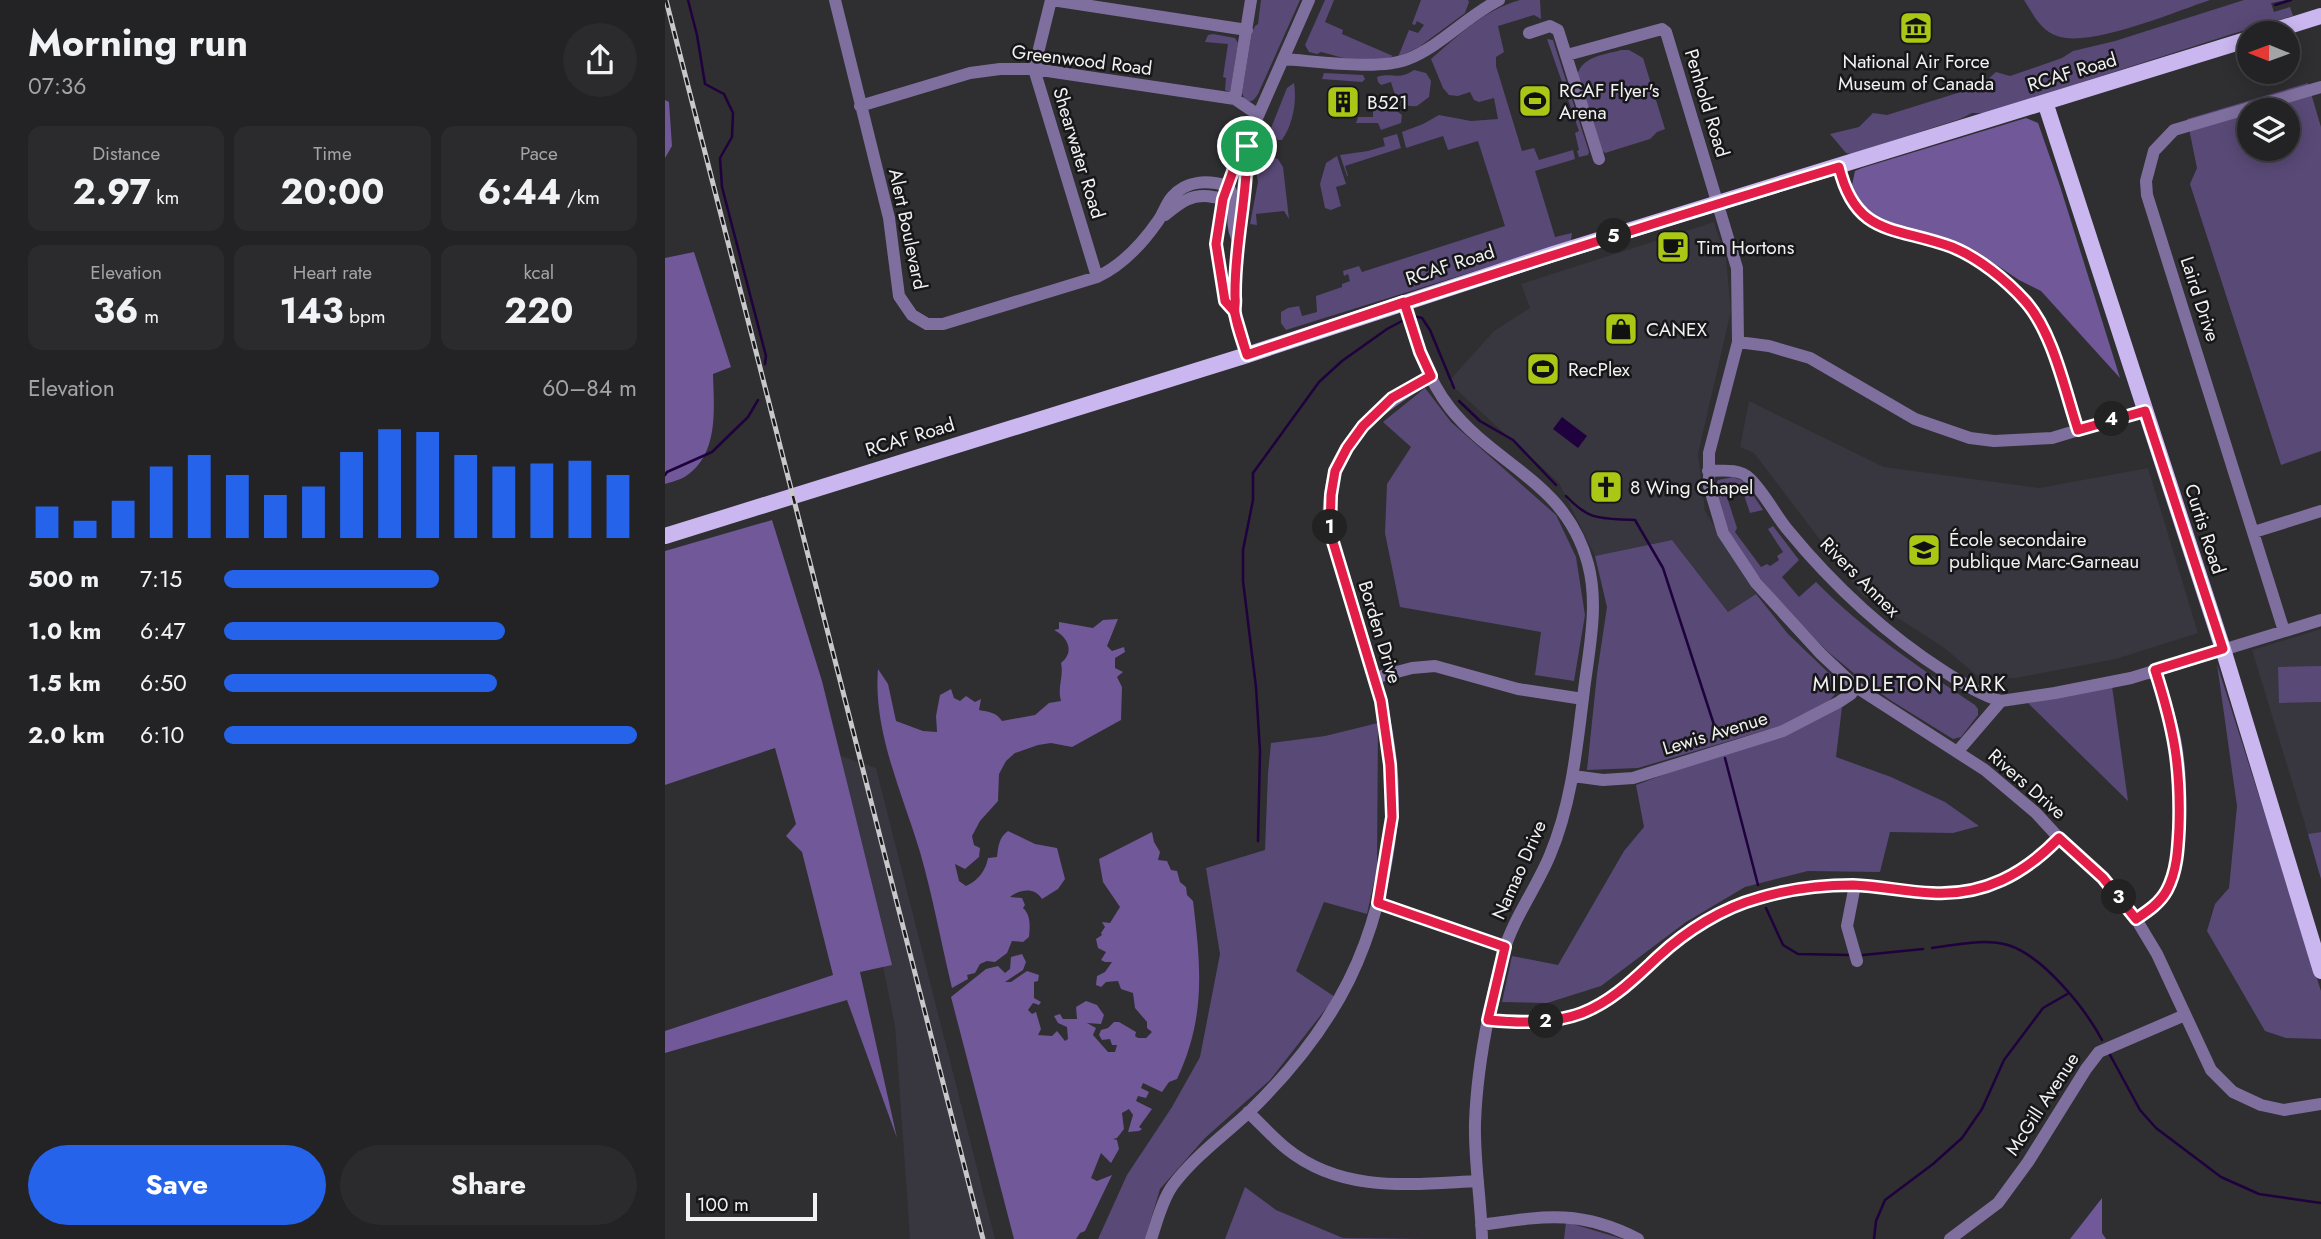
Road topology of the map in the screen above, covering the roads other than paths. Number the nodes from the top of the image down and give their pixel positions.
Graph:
1 (835, 0) edge
2 (1052, 0) edge
3 (1251, 0) edge
4 (1309, 0) edge
5 (1499, 0) edge
6 (2321, 16) edge
7 (2300, 22) edge
8 (1247, 30) junction
9 (1529, 33) dead end
10 (2237, 42) edge
11 (1567, 55) junction
12 (1283, 59) junction
13 (1034, 69) junction
14 (2321, 87) edge
15 (1235, 99) junction
16 (2045, 102) junction
17 (860, 106) junction
18 (1257, 114) junction
19 (1599, 159) dead end
20 (1839, 167) junction
21 (1232, 192) junction
22 (1717, 204) junction
23 (1097, 277) junction
24 (1234, 311) junction
25 (1407, 312) junction
26 (1738, 342) junction
27 (1247, 355) junction
28 (1431, 376) junction
29 (2145, 411) junction
30 (2078, 430) junction
31 (1708, 471) junction
32 (2321, 511) edge
33 (2254, 532) junction
34 (665, 536) edge
35 (2321, 620) edge
36 (2284, 631) junction
37 (2223, 649) junction
38 (2155, 670) junction
39 (1374, 678) junction
40 (1856, 687) junction
41 (1583, 699) junction
42 (2001, 701) junction
43 (1958, 751) junction
44 (1573, 776) junction
45 (2059, 838) junction
46 (1855, 885) junction
47 (1378, 903) junction
48 (2136, 919) junction
49 (1505, 947) junction
50 (1857, 961) dead end
51 (2321, 971) edge
52 (2185, 1015) junction
53 (1488, 1020) junction
54 (2321, 1104) edge
55 (1248, 1112) junction
56 (1478, 1181) junction
57 (1481, 1224) junction
58 (1151, 1239) edge
59 (1482, 1239) edge
60 (1638, 1239) edge
61 (1950, 1239) edge

1 - 17 street, Alert Boulevard
2 - 8 street
2 - 13 street, Shearwater Road
3 - 8 street
4 - 12 street
5 - 12 street
6 - 7 main road
8 - 15 street
9 - 11 street
10 - 16 main road, RCAF Road
11 - 19 street
11 - 22 street, Penhold Road
12 - 18 street
13 - 15 street, Greenwood Road
13 - 17 street, Greenwood Road
13 - 23 street, Shearwater Road
14 - 33 street, Laird Drive
15 - 18 street, Greenwood Road
16 - 20 main road, RCAF Road
16 - 29 main road, Curtis Road
17 - 23 street, Alert Boulevard
18 - 21 street
20 - 22 main road, RCAF Road
20 - 30 street
21 - 23 street, Alert Boulevard
21 - 24 street
21 - 24 street
22 - 25 main road, RCAF Road
22 - 26 street, Rivers Drive
24 - 27 street
25 - 27 main road, RCAF Road
25 - 28 street, Namao Drive
26 - 30 street
26 - 31 street, Rivers Drive
27 - 34 main road, RCAF Road
28 - 39 street, Borden Drive
28 - 41 street, Namao Drive
29 - 30 street
29 - 37 main road, Curtis Road
31 - 40 street, Rivers Drive
31 - 42 street, Rivers Annex
32 - 33 street
33 - 36 street, Laird Drive
35 - 36 street
36 - 37 street
37 - 38 street
37 - 51 main road, Curtis Road
38 - 42 street
38 - 48 street
39 - 41 street
39 - 47 street, Borden Drive
40 - 43 street, Rivers Drive
40 - 44 street, Lewis Avenue
41 - 44 street, Namao Drive
42 - 43 street
43 - 45 street, Rivers Drive
44 - 49 street, Namao Drive
45 - 46 street
45 - 48 street, Rivers Drive
46 - 50 street
46 - 53 street
47 - 49 street
47 - 55 street, Borden Drive
48 - 52 street, Rivers Drive
49 - 53 street, Namao Drive
52 - 54 street, Rivers Drive
52 - 61 street, McGill Avenue
53 - 56 street, Namao Drive
55 - 56 street
55 - 58 street, Borden Drive
56 - 57 street, Namao Drive
57 - 59 street, Namao Drive
57 - 60 street

